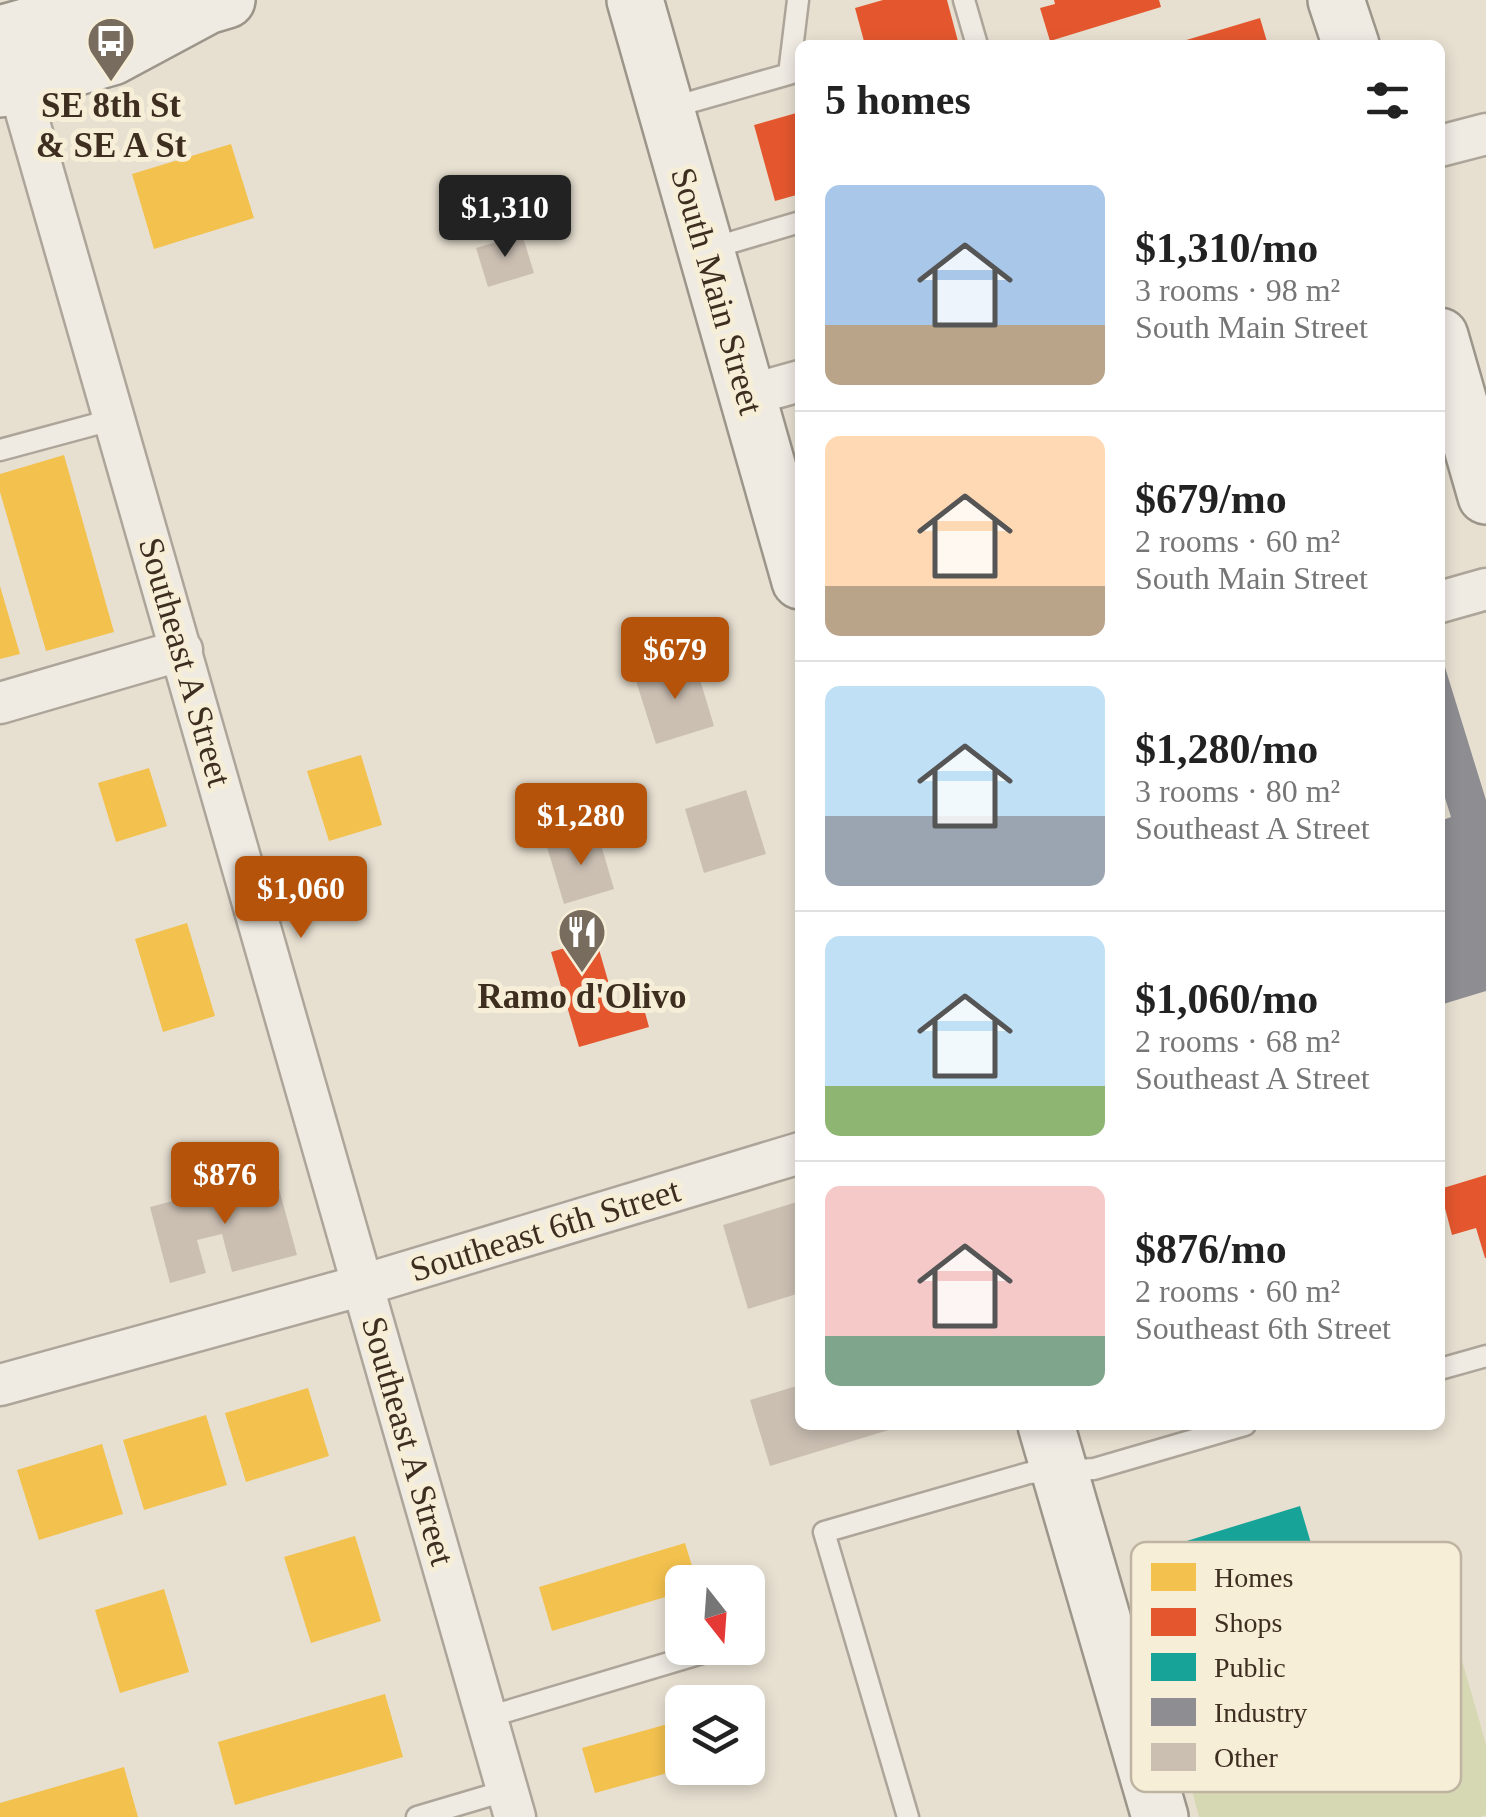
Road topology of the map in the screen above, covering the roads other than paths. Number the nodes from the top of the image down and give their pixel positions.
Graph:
1 (634, 0) edge
2 (798, 0) edge
3 (964, 0) edge
4 (1336, 0) edge
5 (217, 3) edge
6 (976, 40) edge
7 (1350, 40) edge
8 (6, 69) edge
9 (666, 109) junction
10 (1486, 134) edge
11 (1445, 145) edge
12 (795, 223) edge
13 (707, 249) junction
14 (1445, 352) edge
15 (795, 383) edge
16 (746, 396) junction
17 (115, 419) junction
18 (0, 450) edge
19 (1483, 477) edge
20 (795, 564) edge
21 (1486, 589) edge
22 (1445, 601) edge
23 (182, 650) junction
24 (0, 702) edge
25 (795, 1155) edge
26 (363, 1285) junction
27 (1486, 1356) edge
28 (1445, 1368) edge
29 (0, 1385) edge
30 (1228, 1430) edge
31 (1054, 1447) edge
32 (665, 1664) edge
33 (1131, 1716) edge
34 (488, 1717) junction
35 (1153, 1792) edge
36 (512, 1804) edge
37 (417, 1817) edge
38 (908, 1817) edge
39 (1160, 1817) edge

1 - 9 street, South Main Street
2 - 9 lane
3 - 6 lane
4 - 7 street
5 - 8 street
8 - 17 street, Southeast A Street
9 - 13 street, South Main Street
10 - 11 street
12 - 13 lane
13 - 16 street, South Main Street
14 - 19 street
15 - 16 street
16 - 20 street, South Main Street
17 - 18 lane
17 - 23 street, Southeast A Street
21 - 22 street
23 - 24 street
23 - 26 street, Southeast A Street
25 - 26 street, Southeast 6th Street
26 - 29 street, Southeast 6th Street
26 - 34 street, Southeast A Street
27 - 28 lane
30 - 31 lane
31 - 33 street
31 - 38 lane
32 - 34 lane
34 - 36 street, Southeast A Street
35 - 39 street
36 - 37 lane

